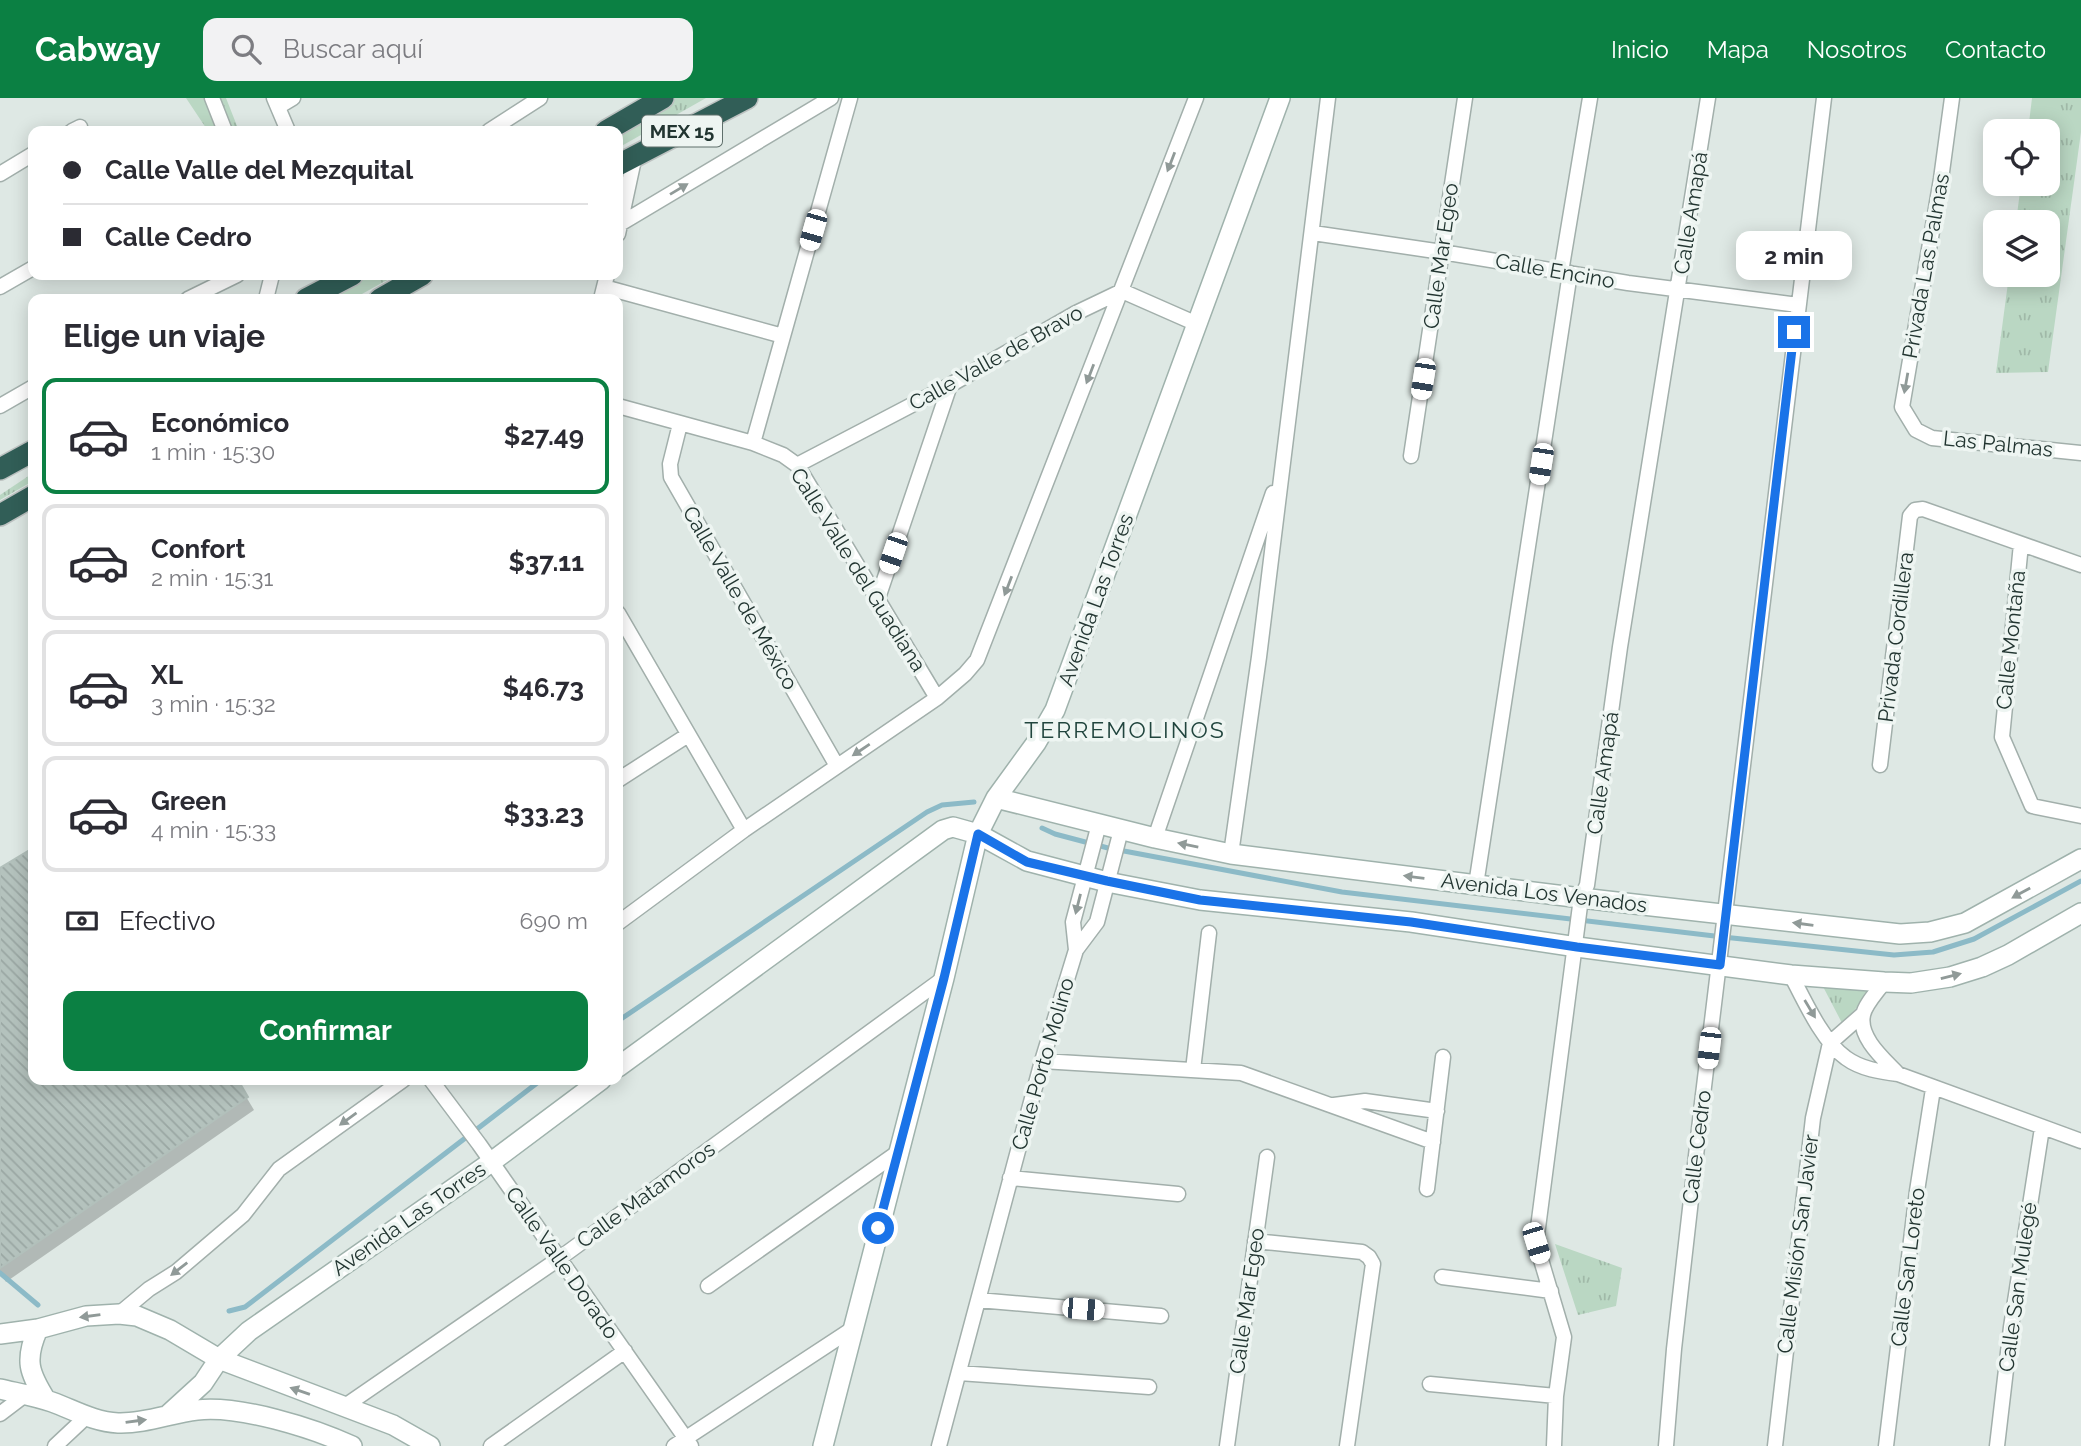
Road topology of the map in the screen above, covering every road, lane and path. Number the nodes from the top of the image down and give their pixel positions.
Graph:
1 (212, 98) edge
2 (293, 98) edge
3 (540, 98) edge
4 (663, 98) edge
5 (747, 98) edge
6 (831, 98) edge
7 (850, 98) edge
8 (1196, 98) edge
9 (1280, 98) edge
10 (1328, 98) edge
11 (1465, 98) edge
12 (1590, 98) edge
13 (1708, 98) edge
14 (1824, 98) edge
15 (1952, 98) edge
16 (276, 103) edge
17 (223, 126) edge
18 (286, 126) edge
19 (497, 126) edge
20 (615, 126) edge
21 (28, 157) edge
22 (626, 160) edge
23 (0, 174) edge
24 (623, 190) edge
25 (623, 227) edge
26 (1312, 233) junction
27 (1442, 252) junction
28 (28, 271) edge
29 (1565, 273) junction
30 (227, 280) edge
31 (342, 280) edge
32 (413, 280) edge
33 (0, 286) edge
34 (604, 287) edge
35 (1679, 290) junction
36 (1122, 291) junction
37 (198, 294) edge
38 (316, 294) edge
39 (389, 294) edge
40 (1798, 305) junction
41 (1197, 324) junction
42 (783, 336) junction
43 (950, 385) junction
44 (28, 390) edge
45 (0, 406) edge
46 (623, 407) edge
47 (680, 424) junction
48 (1916, 430) joint
49 (753, 443) junction
50 (2081, 453) edge
51 (28, 454) edge
52 (1411, 456) dead end
53 (1284, 462) junction
54 (797, 465) junction
55 (0, 469) edge
56 (28, 499) edge
57 (0, 514) edge
58 (2021, 544) junction
59 (2081, 565) edge
60 (877, 601) junction
61 (623, 622) edge
62 (937, 698) junction
63 (688, 735) junction
64 (1880, 765) dead end
65 (836, 766) junction
66 (623, 777) edge
67 (996, 798) junction
68 (2081, 816) edge
69 (744, 830) junction
70 (1097, 830) junction
71 (978, 834) junction
72 (1119, 837) junction
73 (1154, 838) junction
74 (1231, 853) junction
75 (2081, 859) edge
76 (1087, 867) junction
77 (1109, 873) junction
78 (1476, 885) junction
79 (1581, 905) junction
80 (2081, 913) edge
81 (623, 919) edge
82 (1724, 922) junction
83 (1209, 933) dead end
84 (1577, 939) junction
85 (1076, 950) junction
86 (1721, 957) junction
87 (1791, 975) junction
88 (944, 978) junction
89 (1884, 982) junction
90 (1863, 1014) junction
91 (1830, 1043) junction
92 (1443, 1057) dead end
93 (1042, 1061) junction
94 (623, 1063) edge
95 (1193, 1070) junction
96 (1898, 1074) junction
97 (397, 1085) edge
98 (435, 1085) edge
99 (594, 1085) edge
100 (1934, 1089) junction
101 (1332, 1105) junction
102 (1437, 1111) junction
103 (2042, 1128) junction
104 (1433, 1142) junction
105 (2081, 1142) edge
106 (897, 1153) junction
107 (1267, 1157) dead end
108 (491, 1163) junction
109 (1010, 1178) junction
110 (1427, 1189) dead end
111 (1178, 1194) dead end
112 (1255, 1241) junction
113 (560, 1258) junction
114 (1442, 1277) dead end
115 (708, 1286) dead end
116 (1551, 1291) junction
117 (978, 1300) junction
118 (119, 1314) junction
119 (1161, 1316) dead end
120 (38, 1329) junction
121 (852, 1329) junction
122 (0, 1334) edge
123 (625, 1350) junction
124 (219, 1359) junction
125 (959, 1373) junction
126 (1430, 1384) dead end
127 (1149, 1387) dead end
128 (0, 1389) edge
129 (25, 1395) junction
130 (1556, 1396) junction
131 (46, 1400) junction
132 (345, 1406) junction
133 (0, 1414) edge
134 (169, 1415) junction
135 (86, 1417) junction
136 (689, 1441) edge
137 (343, 1444) edge
138 (55, 1446) edge
139 (430, 1446) edge
140 (491, 1446) edge
141 (674, 1446) edge
142 (823, 1446) edge
143 (939, 1446) edge
144 (1227, 1446) edge
145 (1347, 1446) edge
146 (1554, 1446) edge
147 (1666, 1446) edge
148 (1775, 1446) edge
149 (1886, 1446) edge
150 (1997, 1446) edge

1 - 17 street
2 - 16 street
3 - 19 street
4 - 20 highway, MEX 15
5 - 22 highway, MEX 15
25 -> 6 street
7 - 42 street
8 -> 36 street
9 - 41 street, Avenida Las Torres
10 - 26 street
11 - 27 street, Calle Mar Egeo
12 - 29 street
13 - 35 street, Calle Amapá
14 - 40 street, Calle Cedro
15 -> 48 street, Privada Las Palmas
16 - 18 street
21 - 23 street
22 - 24 street
26 - 27 street, Calle Encino
26 - 53 street
27 - 29 street, Calle Encino
27 - 52 street, Calle Mar Egeo
28 - 33 street
29 - 35 street, Calle Encino
29 - 78 street
30 - 37 street
31 - 38 highway
32 - 39 highway
34 - 42 street
35 - 40 street, Calle Encino
35 - 79 street, Calle Amapá
36 - 41 street
36 - 43 street, Calle Valle de Bravo
36 -> 62 street
40 - 82 street, Calle Cedro
41 - 67 street, Avenida Las Torres
42 - 49 street
43 - 54 street, Calle Valle de Bravo
43 - 60 street
44 - 45 street
46 - 47 street
47 - 49 street
47 - 65 street, Calle Valle de México
48 - 50 street, Las Palmas
49 - 54 street, Calle Valle del Guadiana
51 - 55 highway
53 - 73 street
53 - 74 street
54 - 60 street, Calle Valle del Guadiana
56 - 57 highway
58 - 59 street
58 - 64 street, Privada Cordillera
58 - 68 street, Calle Montaña
60 - 62 street, Calle Valle del Guadiana
61 - 63 street
62 -> 65 street
63 - 66 street
63 - 69 street
65 - 69 street
67 - 70 street, Avenida Los Venados
67 - 71 street, Avenida Las Torres
69 - 81 street
70 - 72 street, Avenida Los Venados
70 - 76 street, Calle Porto Molino
71 - 76 street
71 - 88 street, Avenida Las Torres
71 - 94 street
72 - 73 street, Avenida Los Venados
72 - 77 street, Calle Porto Molino
74 -> 73 street, Avenida Los Venados
78 -> 74 street, Avenida Los Venados
75 -> 82 street, Avenida Los Venados
76 - 77 street
76 -> 85 street, Calle Porto Molino
77 - 84 street
77 - 85 street, Calle Porto Molino
78 - 79 street, Avenida Los Venados
79 - 82 street, Avenida Los Venados
79 - 84 street, Calle Amapá
89 -> 80 street
82 - 86 street, Calle Cedro
83 - 95 street
84 - 86 street
84 - 116 street, Calle Amapá
85 - 93 street, Calle Porto Molino
86 - 87 street
86 - 147 street, Calle Cedro
87 - 89 street
87 -> 91 street
88 - 106 street, Avenida Las Torres
88 - 113 street, Calle Matamoros
89 - 90 street
90 - 91 street
90 - 96 street
91 - 96 street
91 - 148 street, Calle Misión San Javier
92 - 102 street
93 - 95 street
93 - 109 street, Calle Porto Molino
95 - 101 street
96 - 100 street
97 -> 118 street
98 - 108 street, Calle Valle Dorado
99 - 108 street, Avenida Las Torres
100 - 103 street
100 - 149 street, Calle San Loreto
101 - 102 street
101 - 104 street
102 - 104 street
103 - 105 street
103 - 150 street, Calle San Mulegé
104 - 110 street
106 - 115 street
106 - 121 street, Avenida Las Torres
107 - 112 street, Calle Mar Egeo
108 - 113 street, Calle Valle Dorado
108 - 124 street, Avenida Las Torres
109 - 111 street
109 - 117 street, Calle Porto Molino
112 - 144 street, Calle Mar Egeo
112 - 145 street
113 - 123 street, Calle Valle Dorado
113 - 132 street, Calle Matamoros
114 - 116 street
116 - 130 street, Calle Amapá
117 - 119 street
117 - 125 street, Calle Porto Molino
118 -> 120 street
118 - 124 street
120 - 122 street
120 - 131 street
121 - 136 street
121 - 142 street, Avenida Las Torres
123 - 136 street, Calle Valle Dorado
123 - 140 street
132 -> 124 street
124 - 134 street, Avenida Las Torres
125 - 127 street
125 - 143 street, Calle Porto Molino
126 - 130 street
128 - 129 street
129 - 131 street
129 - 133 street
130 - 146 street, Calle Amapá
131 - 135 street
132 - 139 street
135 -> 134 street
134 - 137 street
135 - 138 street
136 - 141 street

